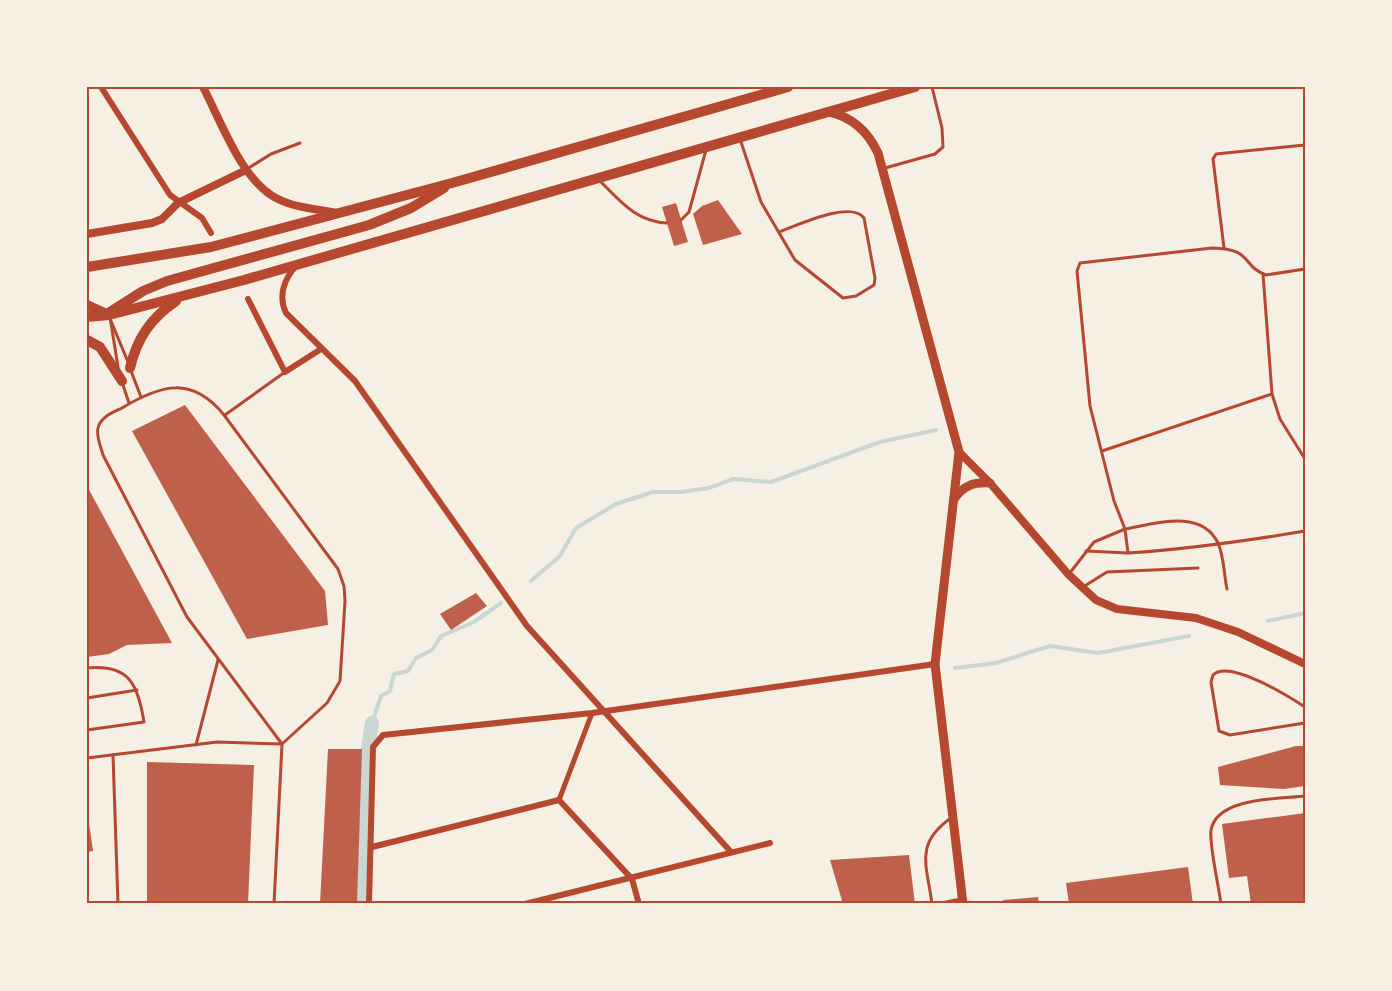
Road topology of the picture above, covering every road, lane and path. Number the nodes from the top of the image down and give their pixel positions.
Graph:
1 (101, 87) edge
2 (204, 87) edge
3 (788, 87) edge
4 (915, 87) edge
5 (932, 87) edge
6 (828, 112) junction
7 (740, 137) junction
8 (300, 142) dead end
9 (1305, 145) edge
10 (707, 147) junction
11 (883, 169) junction
12 (246, 170) junction
13 (598, 178) junction
14 (452, 183) junction
15 (178, 203) junction
16 (337, 213) junction
17 (681, 220) dead end
18 (667, 223) dead end
19 (779, 232) junction
20 (211, 233) dead end
21 (87, 234) edge
22 (1224, 248) junction
23 (296, 265) junction
24 (87, 267) edge
25 (1305, 269) edge
26 (1263, 274) junction
27 (184, 296) junction
28 (248, 299) dead end
29 (87, 305) edge
30 (109, 315) junction
31 (87, 317) edge
32 (87, 340) edge
33 (321, 349) junction
34 (130, 368) junction
35 (285, 372) junction
36 (122, 381) junction
37 (1272, 394) junction
38 (141, 397) junction
39 (129, 403) junction
40 (224, 415) junction
41 (1102, 451) junction
42 (959, 452) junction
43 (1305, 459) edge
44 (990, 483) junction
45 (954, 499) junction
46 (1125, 529) junction
47 (1305, 531) edge
48 (1219, 544) junction
49 (1086, 551) junction
50 (1128, 553) junction
51 (1198, 568) dead end
52 (1068, 574) junction
53 (1082, 588) junction
54 (1227, 589) dead end
55 (218, 660) junction
56 (935, 664) junction
57 (1305, 664) edge
58 (87, 668) edge
59 (137, 690) junction
60 (87, 698) edge
61 (1305, 707) edge
62 (604, 710) junction
63 (592, 712) junction
64 (1305, 723) edge
65 (87, 730) edge
66 (282, 744) junction
67 (196, 745) junction
68 (113, 755) junction
69 (87, 758) edge
70 (1305, 796) edge
71 (559, 800) junction
72 (953, 817) junction
73 (770, 843) dead end
74 (372, 847) junction
75 (731, 852) junction
76 (632, 879) junction
77 (963, 902) edge
78 (118, 904) edge
79 (274, 904) edge
80 (369, 904) edge
81 (525, 904) edge
82 (639, 904) edge
83 (934, 904) edge
84 (1221, 904) edge

1 - 15 street
2 - 12 street
3 - 14 main road
4 - 6 main road
5 - 11 lane
6 - 7 main road
6 - 11 main road
7 - 10 main road
7 - 19 lane
8 - 12 lane
9 - 22 lane
10 - 13 main road
10 - 17 lane
11 - 42 main road
12 - 15 street
12 - 16 street
13 - 18 lane
13 - 23 main road
14 - 16 main road
14 - 30 main road
15 - 20 street
15 - 21 street
16 - 24 main road
19 - 19 lane
22 - 26 lane
22 - 41 lane
23 - 27 main road
23 - 33 street
25 - 26 lane
26 - 37 lane
27 - 30 main road
27 - 34 main road
28 - 35 street
29 - 30 main road
30 - 31 main road
30 - 34 lane
30 - 36 lane
32 - 36 main road
33 - 35 street
33 - 62 street
34 - 38 lane
35 - 40 lane
36 - 39 lane
37 - 41 lane
37 - 43 lane
38 - 39 lane
38 - 40 lane
39 - 55 lane
40 - 66 lane
41 - 46 lane
42 - 44 street
42 - 45 main road
44 - 45 main road
44 - 52 street
45 - 56 main road
46 - 48 lane
46 - 49 lane
46 - 50 lane
47 - 48 lane
48 - 50 lane
48 - 54 lane
49 - 50 lane
49 - 52 lane
51 - 53 lane
52 - 53 street
53 - 57 street
55 - 66 lane
55 - 67 lane
56 - 62 street
56 - 72 main road
58 - 59 lane
59 - 60 lane
59 - 65 lane
61 - 64 lane
62 - 63 street
62 - 75 street
63 - 71 street
63 - 74 street
66 - 67 lane
66 - 79 lane
67 - 68 lane
68 - 69 lane
68 - 78 lane
70 - 84 lane
71 - 74 street
71 - 76 street
72 - 77 main road
72 - 83 lane
73 - 75 street
74 - 80 street
75 - 76 street
76 - 81 street
76 - 82 street
77 - 83 lane

